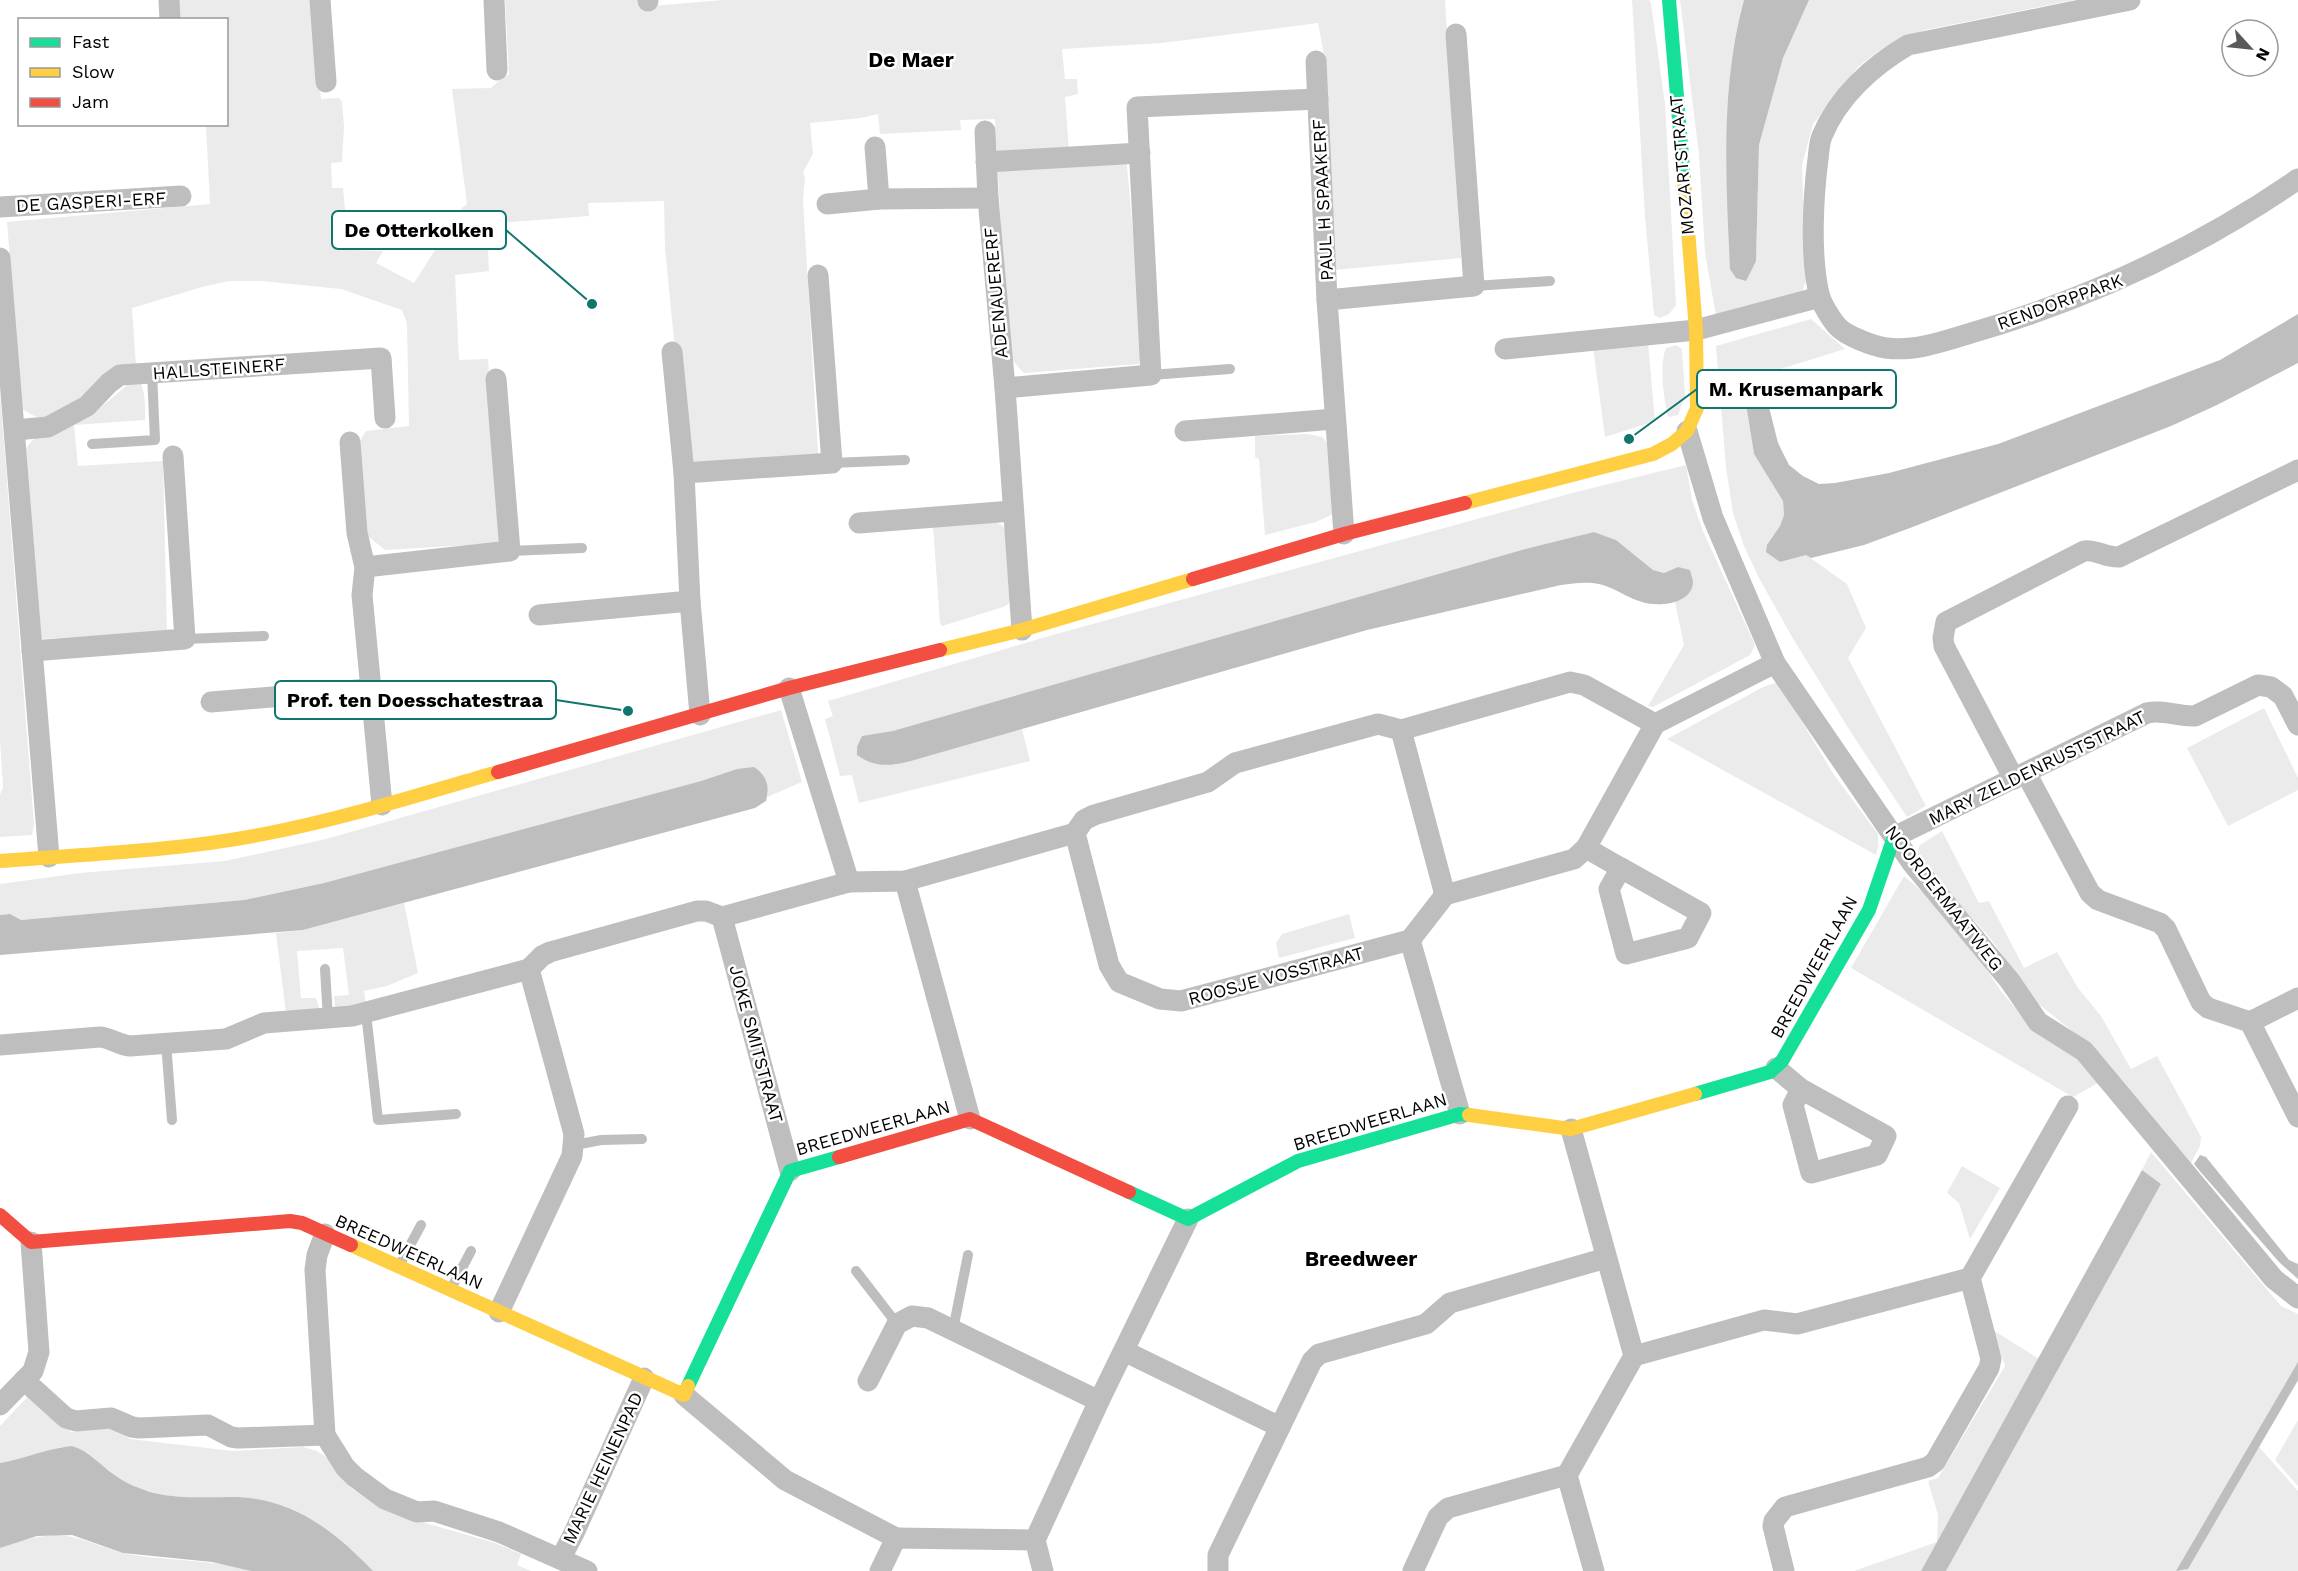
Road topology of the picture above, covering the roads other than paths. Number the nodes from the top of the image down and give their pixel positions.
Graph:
1 (169, 0) edge
2 (320, 0) edge
3 (494, 0) edge
4 (1669, 0) edge
5 (2130, 0) edge
6 (170, 18) edge
7 (1456, 34) dead end
8 (1317, 61) dead end
9 (497, 70) dead end
10 (326, 82) dead end
11 (1318, 99) junction
12 (985, 131) dead end
13 (875, 147) dead end
14 (1140, 153) junction
15 (986, 162) junction
16 (2298, 179) edge
17 (181, 196) dead end
18 (988, 198) junction
19 (879, 199) junction
20 (826, 204) dead end
21 (0, 207) edge
22 (0, 258) edge
23 (818, 275) dead end
24 (1550, 281) dead end
25 (1474, 286) junction
26 (1820, 297) junction
27 (1327, 300) junction
28 (1696, 330) junction
29 (1505, 349) dead end
30 (672, 352) dead end
31 (1230, 369) dead end
32 (152, 373) junction
33 (1151, 375) junction
34 (496, 379) dead end
35 (1005, 388) junction
36 (385, 418) dead end
37 (1335, 419) junction
38 (15, 430) junction
39 (1185, 431) dead end
40 (1687, 431) junction
41 (350, 442) dead end
42 (92, 444) dead end
43 (173, 456) dead end
44 (905, 460) dead end
45 (832, 464) junction
46 (2298, 470) edge
47 (684, 473) junction
48 (1012, 511) junction
49 (859, 523) dead end
50 (1344, 534) junction
51 (582, 548) dead end
52 (510, 552) junction
53 (365, 567) junction
54 (690, 602) junction
55 (539, 615) dead end
56 (1022, 630) junction
57 (264, 636) dead end
58 (185, 639) junction
59 (32, 651) junction
60 (1775, 663) junction
61 (789, 688) junction
62 (369, 689) junction
63 (211, 702) dead end
64 (700, 715) junction
65 (1655, 724) junction
66 (2298, 725) edge
67 (1401, 730) junction
68 (2020, 776) junction
69 (382, 806) junction
70 (1075, 833) junction
71 (1894, 837) junction
72 (1586, 848) junction
73 (49, 857) junction
74 (0, 861) edge
75 (1621, 868) junction
76 (905, 881) junction
77 (849, 882) junction
78 (1445, 895) junction
79 (722, 917) junction
80 (1410, 940) junction
81 (325, 969) dead end
82 (529, 969) junction
83 (2298, 998) edge
84 (366, 1012) junction
85 (328, 1018) junction
86 (2250, 1022) junction
87 (166, 1043) junction
88 (0, 1045) edge
89 (1776, 1068) junction
90 (1801, 1089) junction
91 (2067, 1106) dead end
92 (456, 1114) dead end
93 (1460, 1114) junction
94 (2298, 1117) edge
95 (970, 1119) junction
96 (172, 1120) dead end
97 (1571, 1129) junction
98 (642, 1139) dead end
99 (575, 1145) junction
100 (790, 1171) junction
101 (0, 1215) edge
102 (1188, 1219) junction
103 (421, 1225) dead end
104 (326, 1234) junction
105 (31, 1242) junction
106 (471, 1251) dead end
107 (968, 1255) dead end
108 (1606, 1258) junction
109 (399, 1267) junction
110 (856, 1271) dead end
111 (1970, 1278) junction
112 (450, 1290) junction
113 (2298, 1298) edge
114 (499, 1312) junction
115 (897, 1324) junction
116 (953, 1330) junction
117 (1124, 1351) junction
118 (1634, 1356) junction
119 (644, 1378) junction
120 (24, 1380) junction
121 (868, 1381) dead end
122 (684, 1395) junction
123 (1099, 1401) junction
124 (1, 1405) edge
125 (1280, 1426) junction
126 (326, 1436) junction
127 (1567, 1475) junction
128 (896, 1538) junction
129 (1035, 1540) junction
130 (561, 1558) junction
131 (587, 1571) edge
132 (880, 1571) edge
133 (1044, 1571) edge
134 (1218, 1571) edge
135 (1413, 1571) edge
136 (1594, 1571) edge
137 (1784, 1571) edge

1 - 6 street
2 - 10 street
3 - 9 street
4 - 28 street, MOZARTSTRAAT
5 - 26 street, RENDORPPARK
7 - 25 street
8 - 11 street, PAUL H SPAAKERF
11 - 14 street, PAUL H SPAAKERF
11 - 27 street, PAUL H SPAAKERF
12 - 15 street, ADENAUERERF
13 - 19 street
14 - 15 street
14 - 33 street
15 - 18 street, ADENAUERERF
16 - 26 street, RENDORPPARK
17 - 21 street, DE GASPERI-ERF
18 - 19 street
18 - 35 street, ADENAUERERF
19 - 20 street
22 - 38 street
23 - 45 street
24 - 25 lane
25 - 27 street
26 - 28 street
27 - 37 street, PAUL H SPAAKERF
28 - 29 street
28 - 40 street, MOZARTSTRAAT
30 - 47 street
31 - 33 lane
32 - 36 street, HALLSTEINERF
32 - 38 street, HALLSTEINERF
32 - 42 lane
33 - 35 street
34 - 52 street
35 - 48 street, ADENAUERERF
37 - 39 street
37 - 50 street, PAUL H SPAAKERF
38 - 59 street
40 - 50 street
40 - 60 street, NOORDERMAATWEG
41 - 53 street
43 - 58 street
44 - 45 lane
45 - 47 street
46 - 68 street
47 - 54 street
48 - 49 street
48 - 56 street, ADENAUERERF
50 - 56 street
51 - 52 lane
52 - 53 street
53 - 62 street
54 - 55 street
54 - 64 street
56 - 61 street
57 - 58 lane
58 - 59 street
59 - 73 street
60 - 65 street
60 - 71 street, NOORDERMAATWEG
61 - 64 street
61 - 77 street
62 - 63 street
62 - 69 street
64 - 69 street
65 - 67 street
65 - 72 street
66 - 68 street, MARY ZELDENRUSTSTRAAT
67 - 70 street
67 - 78 street
68 - 71 street, MARY ZELDENRUSTSTRAAT
68 - 86 street
69 - 73 street
70 - 76 street
70 - 80 street, ROOSJE VOSSTRAAT
71 - 89 street, BREEDWEERLAAN
71 - 113 street, NOORDERMAATWEG
72 - 75 street
72 - 78 street
73 - 74 street
75 - 75 street
76 - 77 street
76 - 95 street
77 - 79 street
78 - 80 street
79 - 82 street
79 - 100 street, JOKE SMITSTRAAT
80 - 93 street
81 - 85 lane
82 - 84 street
82 - 99 street
83 - 86 street
84 - 85 street
84 - 92 lane
85 - 87 street
86 - 94 street
87 - 88 street
87 - 96 lane
89 - 90 street
89 - 97 street, BREEDWEERLAAN
90 - 90 street
91 - 111 street
93 - 97 street, BREEDWEERLAAN
93 - 102 street, BREEDWEERLAAN
95 - 100 street, BREEDWEERLAAN
95 - 102 street, BREEDWEERLAAN
97 - 108 street
98 - 99 lane
99 - 114 street
100 - 122 street, BREEDWEERLAAN
101 - 105 street
102 - 117 street
103 - 109 lane
104 - 105 street, BREEDWEERLAAN
104 - 109 street, BREEDWEERLAAN
104 - 126 street
105 - 120 street
106 - 112 lane
107 - 116 lane
108 - 118 street
108 - 125 street
109 - 112 street, BREEDWEERLAAN
110 - 115 lane
111 - 118 street
111 - 137 street
112 - 114 street, BREEDWEERLAAN
114 - 119 street, BREEDWEERLAAN
115 - 116 street
115 - 121 street
116 - 123 street
117 - 123 street
117 - 125 street
118 - 127 street
119 - 122 street, BREEDWEERLAAN
119 - 130 street, MARIE HEINENPAD
120 - 124 street
120 - 126 street
122 - 128 street
123 - 129 street
125 - 134 street
126 - 130 street
127 - 135 street
127 - 136 street
128 - 129 street
128 - 132 street
129 - 133 street
130 - 131 street

